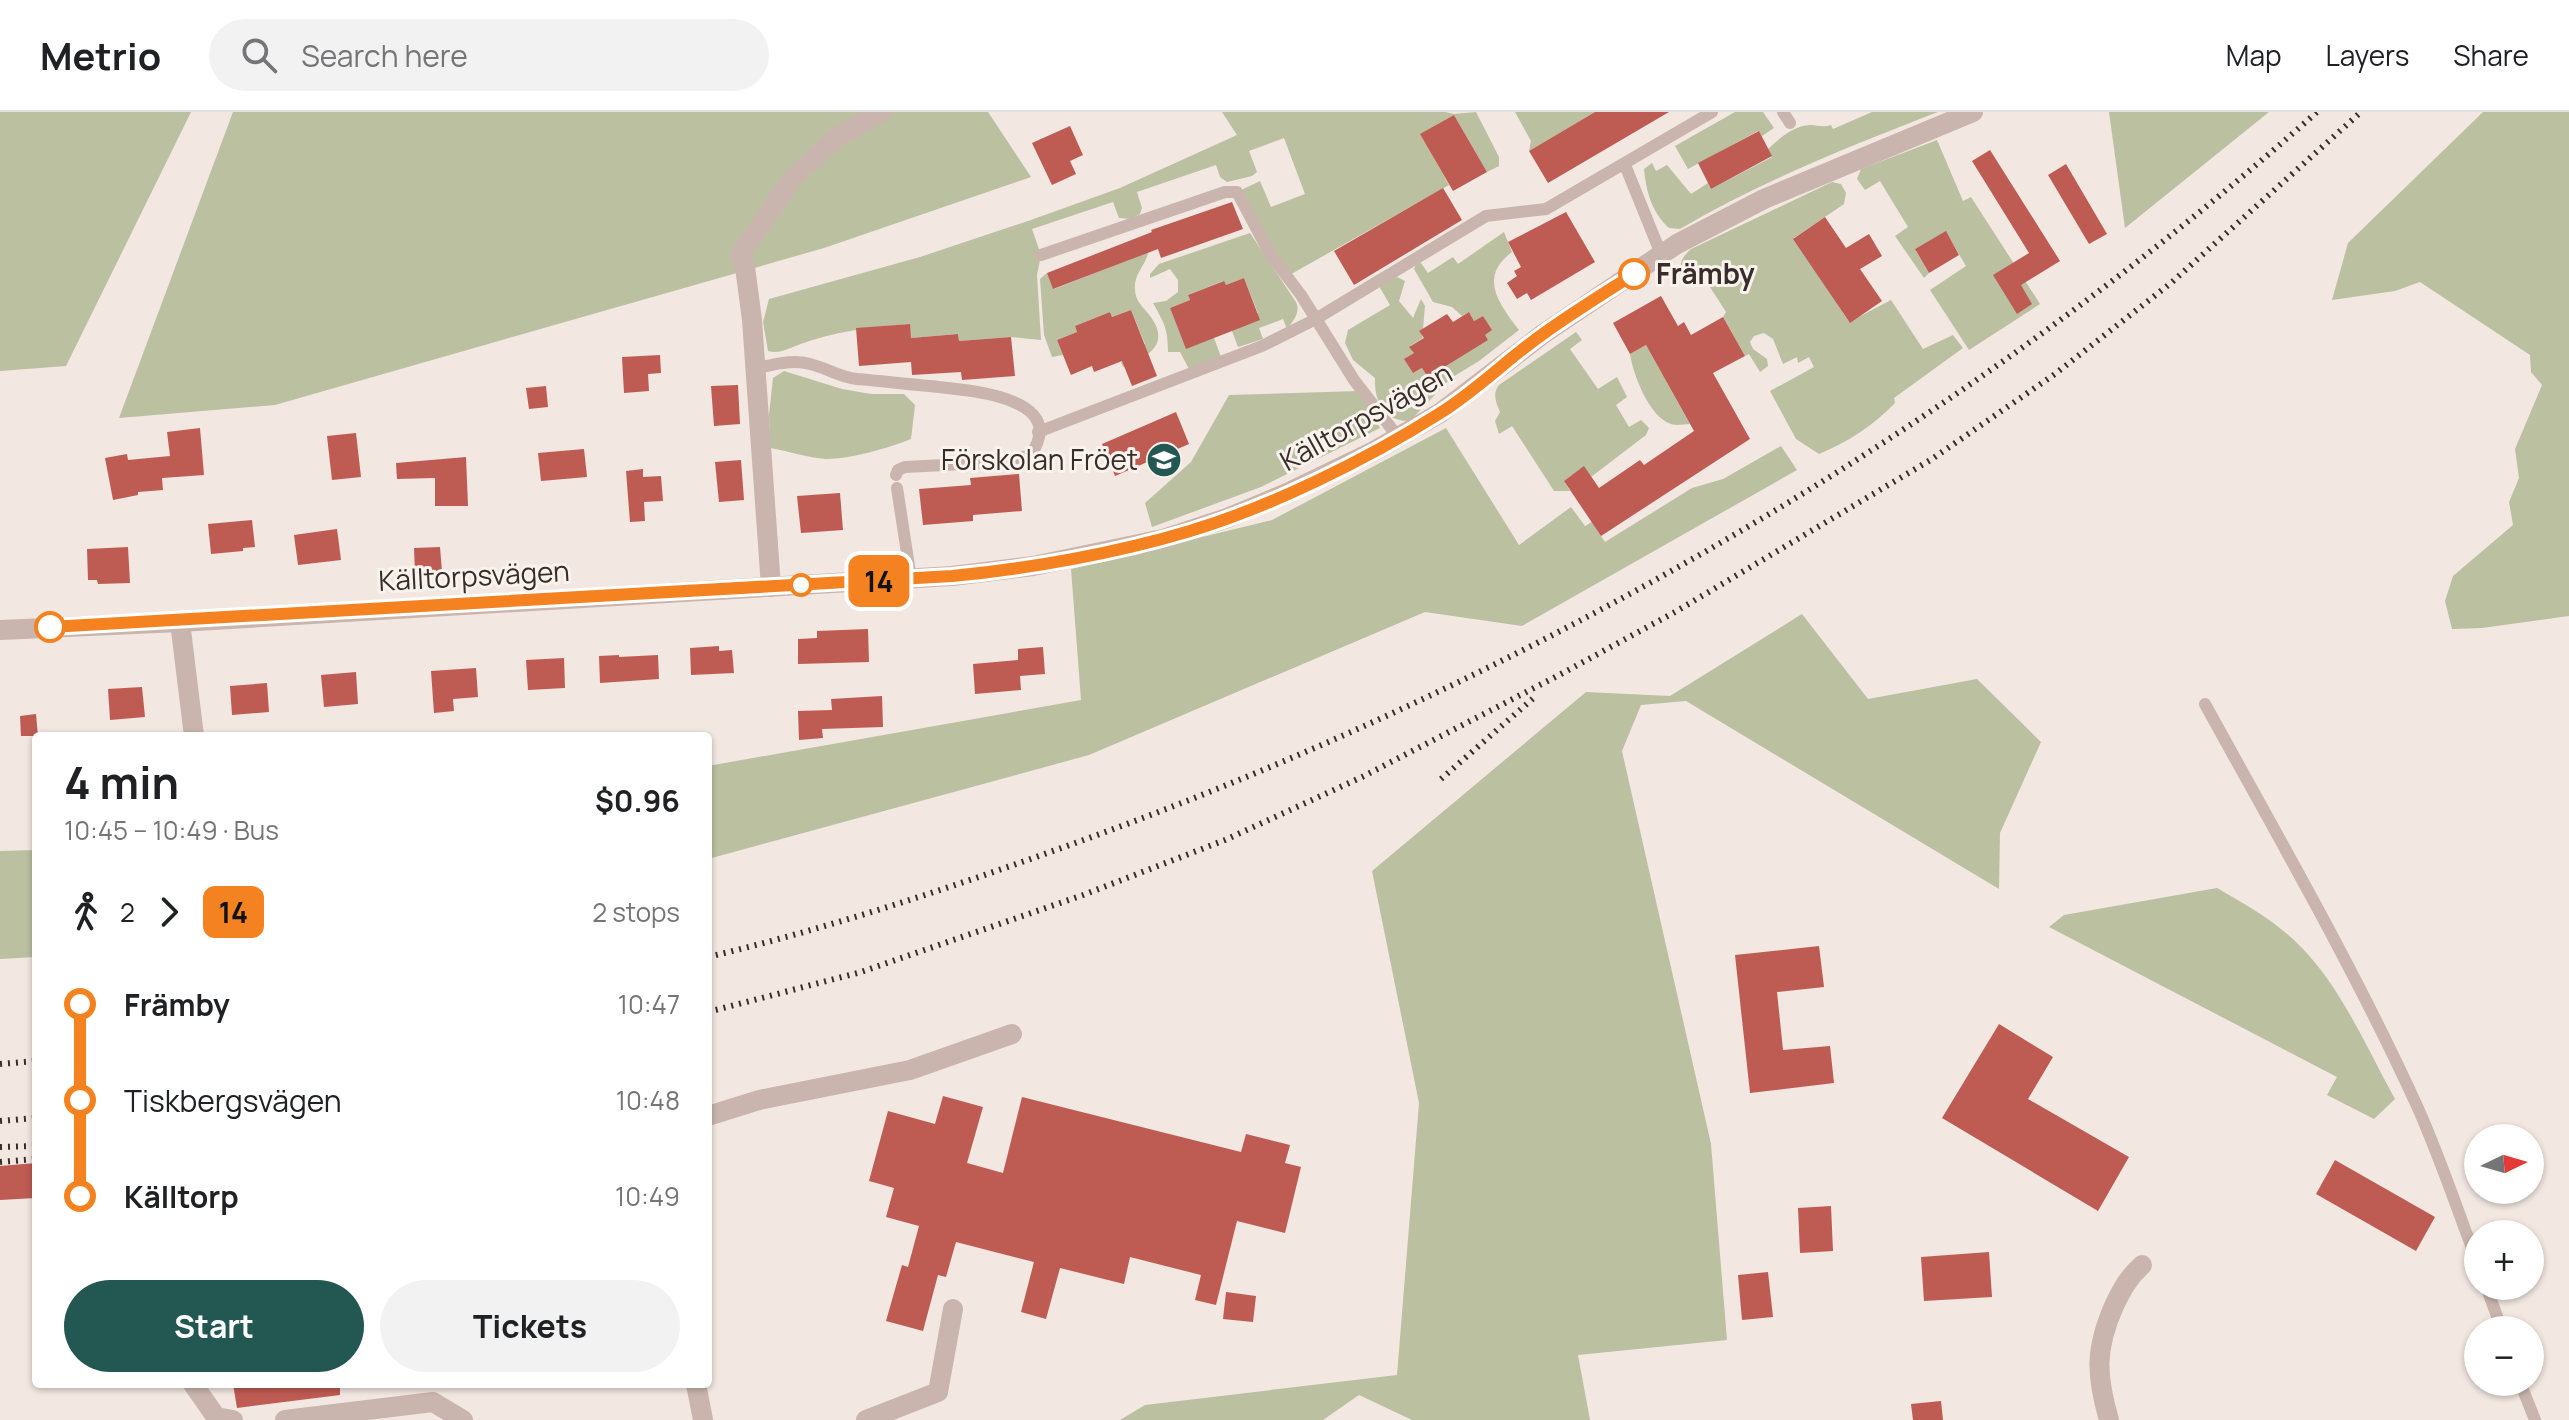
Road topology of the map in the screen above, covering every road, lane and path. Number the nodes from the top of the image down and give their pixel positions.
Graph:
1 (881, 112) edge
2 (1712, 112) edge
3 (1973, 112) edge
4 (1695, 117) edge
5 (1625, 165) junction
6 (1661, 254) junction
7 (1041, 255) dead end
8 (1314, 320) junction
9 (756, 368) junction
10 (1038, 432) junction
11 (1398, 437) junction
12 (911, 579) junction
13 (771, 587) junction
14 (180, 622) junction
15 (0, 630) edge
16 (2205, 704) dead end
17 (194, 732) edge
18 (1012, 1034) dead end
19 (712, 1115) edge
20 (2464, 1228) edge
21 (2142, 1265) dead end
22 (953, 1309) dead end
23 (196, 1388) edge
24 (697, 1388) edge
25 (2526, 1396) edge
26 (233, 1420) edge
27 (285, 1420) edge
28 (463, 1420) edge
29 (703, 1420) edge
30 (866, 1420) edge
31 (2109, 1420) edge
32 (2535, 1420) edge

1 - 9 street
2 - 4 lane
3 - 6 street, Källtorpsvägen
4 - 5 lane
5 - 6 lane
5 - 8 lane
6 - 11 street, Källtorpsvägen
7 - 8 lane
8 - 10 lane
8 - 11 lane
9 - 10 lane
9 - 13 street
10 - 12 lane
11 - 12 street, Källtorpsvägen
12 - 13 street, Källtorpsvägen
13 - 14 street, Källtorpsvägen
14 - 15 street, Källtorpsvägen
14 - 17 street
16 - 20 lane
18 - 19 street
21 - 31 street
22 - 30 street
23 - 26 street
24 - 29 street
25 - 32 lane
27 - 28 street

